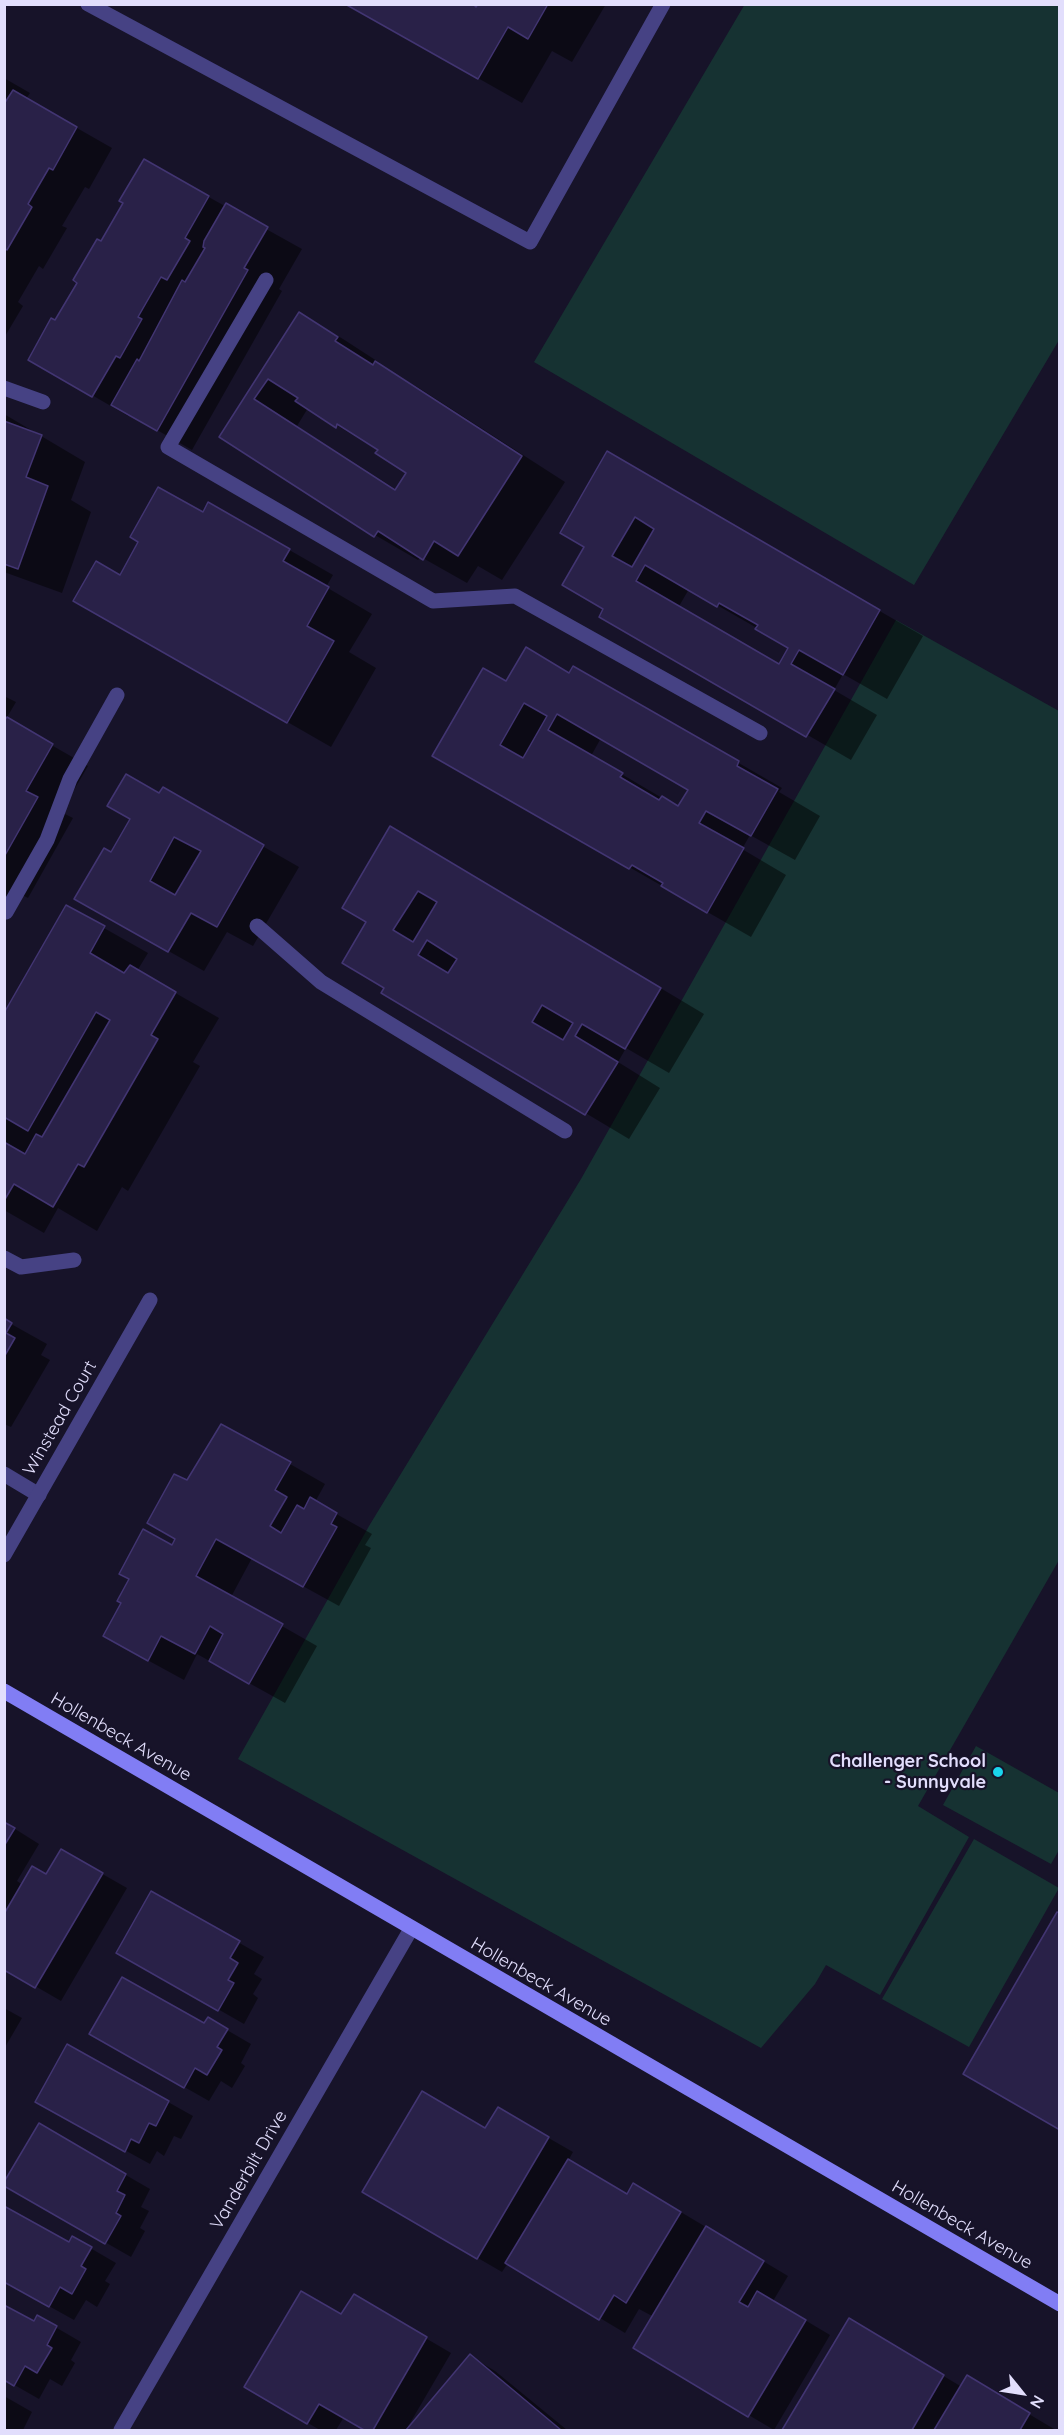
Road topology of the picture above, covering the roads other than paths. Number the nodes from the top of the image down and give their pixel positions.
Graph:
1 (88, 4) edge
2 (663, 4) edge
3 (266, 280) dead end
4 (4, 388) edge
5 (43, 402) dead end
6 (117, 695) dead end
7 (760, 733) dead end
8 (6, 912) edge
9 (257, 926) dead end
10 (565, 1131) dead end
11 (4, 1258) edge
12 (74, 1260) dead end
13 (150, 1300) dead end
14 (4, 1474) edge
15 (39, 1495) junction
16 (4, 1556) edge
17 (4, 1691) edge
18 (411, 1929) junction
19 (1059, 2304) edge
20 (121, 2430) edge

1 - 2 street
3 - 7 street
4 - 5 street
6 - 8 street
9 - 10 street
11 - 12 street
13 - 15 street, Winstead Court
14 - 15 street
15 - 16 street, Winstead Court
17 - 18 street, Hollenbeck Avenue
18 - 19 street, Hollenbeck Avenue
18 - 20 street, Vanderbilt Drive

